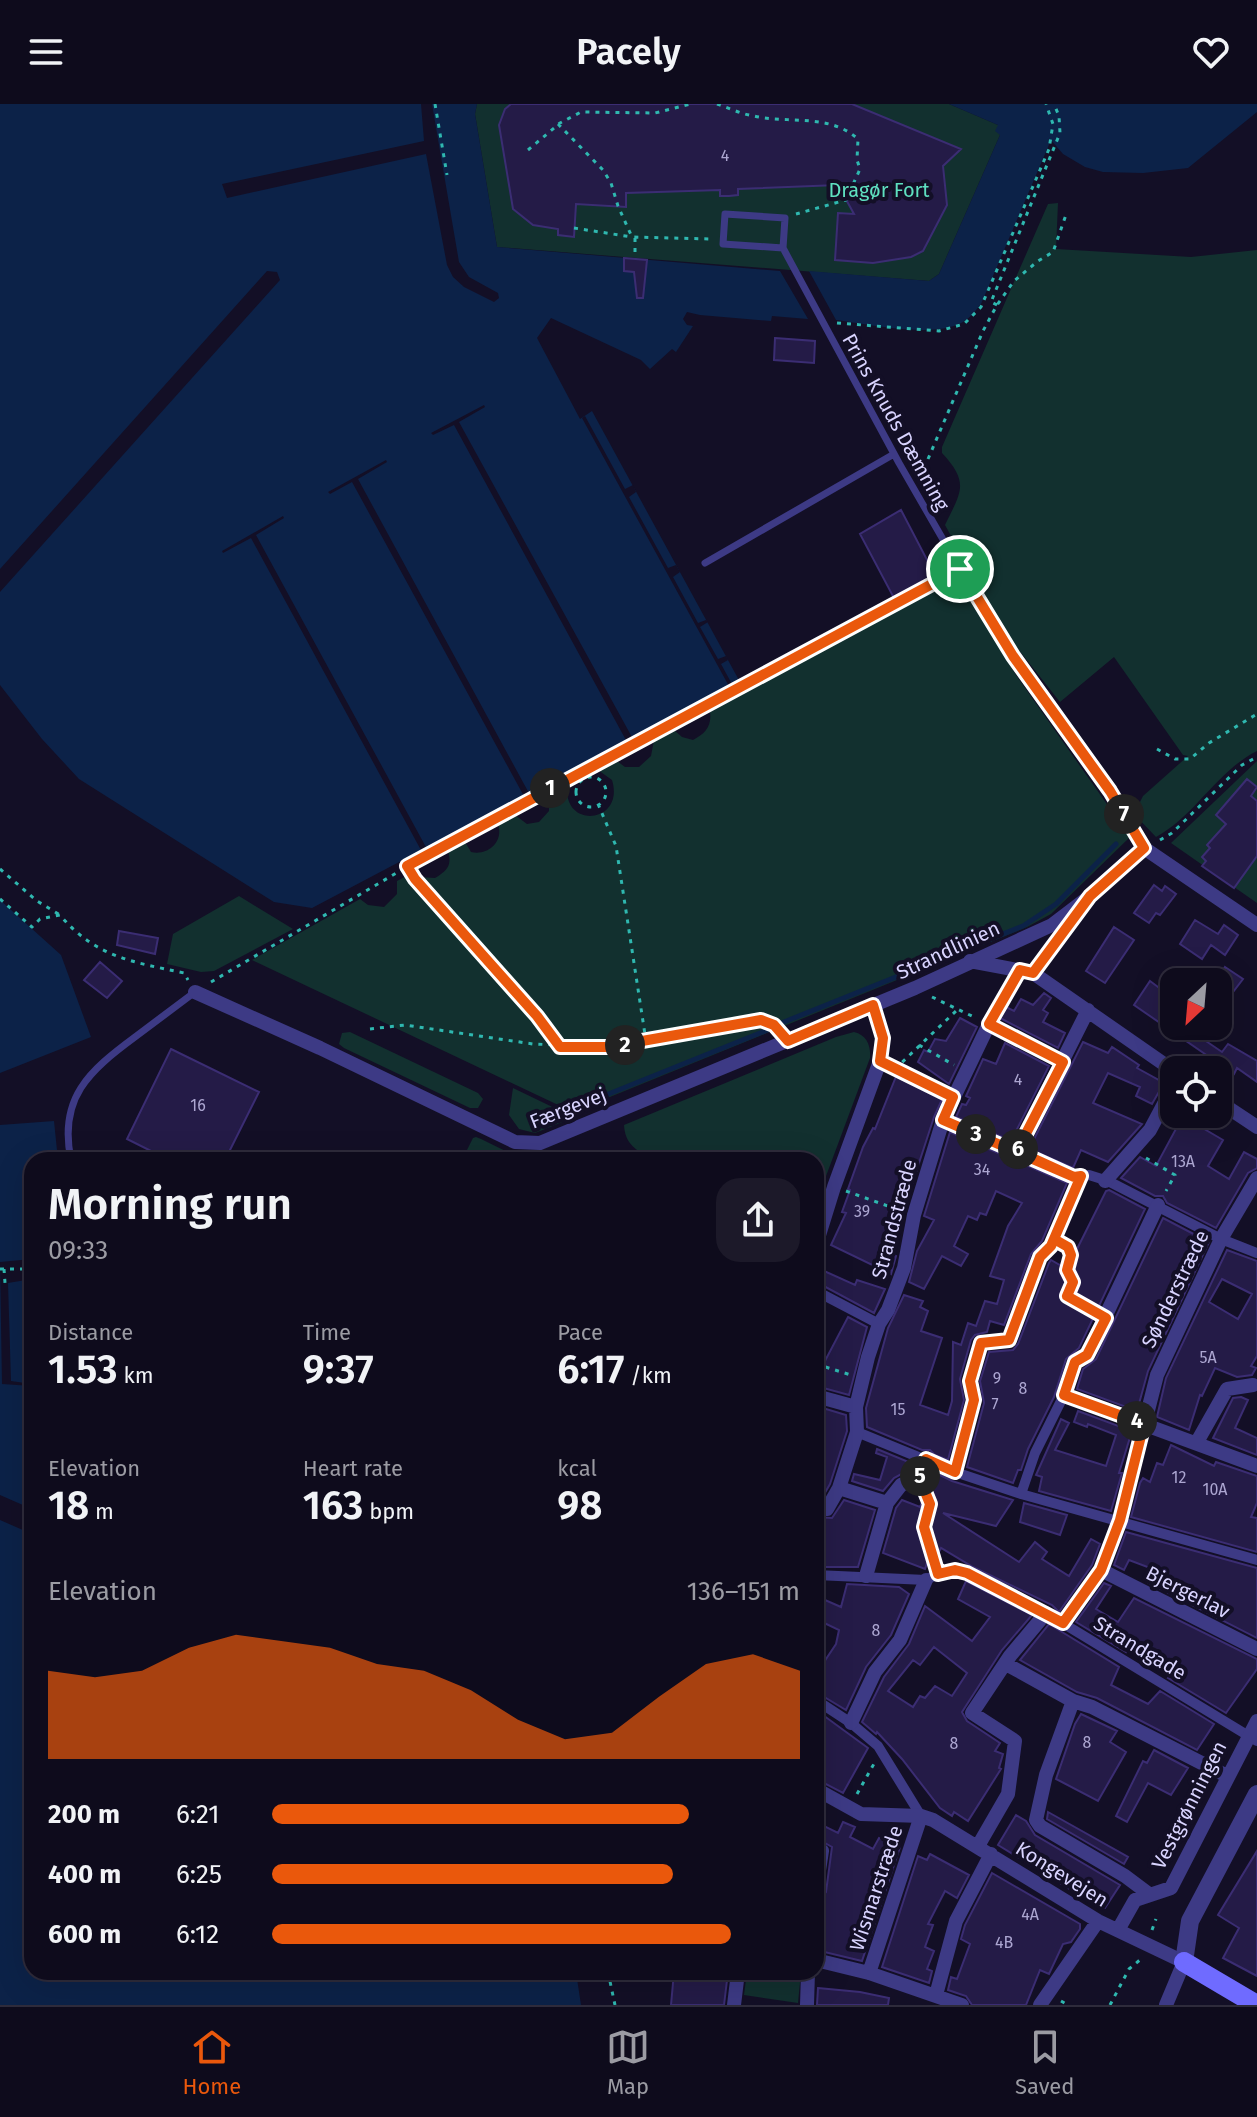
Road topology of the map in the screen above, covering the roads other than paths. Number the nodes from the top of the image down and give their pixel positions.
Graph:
1 (783, 248) junction
2 (894, 454) junction
3 (705, 563) dead end
4 (1144, 848) junction
5 (1090, 896) junction
6 (1257, 925) edge
7 (970, 961) junction
8 (1027, 972) junction
9 (195, 992) joint
10 (873, 1005) junction
11 (1088, 1010) junction
12 (1160, 1061) edge
13 (1063, 1062) junction
14 (1232, 1110) edge
15 (1160, 1111) edge
16 (943, 1120) junction
17 (1257, 1127) edge
18 (1017, 1151) junction
19 (70, 1152) edge
20 (1081, 1176) junction
21 (1257, 1178) edge
22 (1105, 1181) junction
23 (1158, 1205) junction
24 (824, 1219) edge
25 (1221, 1239) junction
26 (1257, 1253) edge
27 (824, 1295) edge
28 (879, 1324) junction
29 (1256, 1383) edge
30 (1064, 1395) junction
31 (824, 1398) edge
32 (856, 1407) junction
33 (1144, 1424) junction
34 (857, 1432) junction
35 (1197, 1442) junction
36 (926, 1459) junction
37 (1257, 1466) edge
38 (955, 1472) junction
39 (839, 1488) junction
40 (1021, 1494) junction
41 (887, 1503) junction
42 (824, 1508) edge
43 (1120, 1520) junction
44 (1257, 1560) edge
45 (1101, 1570) junction
46 (824, 1575) edge
47 (866, 1576) junction
48 (932, 1577) junction
49 (1046, 1613) junction
50 (1063, 1623) junction
51 (1257, 1649) edge
52 (1006, 1664) junction
53 (1073, 1701) junction
54 (824, 1705) edge
55 (1257, 1721) edge
56 (851, 1723) junction
57 (1253, 1738) edge
58 (1227, 1776) junction
59 (824, 1794) edge
60 (1257, 1794) edge
61 (921, 1816) junction
62 (984, 1850) junction
63 (1149, 1894) junction
64 (1098, 1921) junction
65 (1118, 1930) junction
66 (824, 1962) edge
67 (1184, 1962) junction
68 (869, 1973) junction
69 (737, 1980) edge
70 (808, 1980) edge
71 (936, 1995) junction
72 (734, 2005) edge
73 (807, 2005) edge
74 (962, 2005) edge
75 (1040, 2005) edge
76 (1166, 2005) edge
77 (1257, 2005) edge

1 - 1 lane
1 - 2 lane, Prins Knuds Dæmning
2 - 3 lane
2 - 4 lane, Prins Knuds Dæmning
4 - 5 street, Strandlinien
4 - 6 street
5 - 7 street, Strandlinien
5 - 8 street, Strandlinien
7 - 8 street
7 - 10 street, Strandlinien
8 - 11 street
9 - 10 street, Færgevej
9 - 19 lane
10 - 24 street
11 - 12 street
11 - 13 street
13 - 16 street, Strandstræde
13 - 18 street
14 - 17 street
15 - 22 street
16 - 18 street
16 - 28 street, Strandstræde
18 - 20 street
20 - 22 street
20 - 38 street
21 - 25 street, Sønderstræde
22 - 23 street
23 - 25 street
23 - 30 street
25 - 26 street
25 - 33 street, Sønderstræde
27 - 28 street
28 - 32 street, Strandstræde
29 - 35 street
30 - 33 street
30 - 40 street
31 - 32 street
32 - 34 street, Strandstræde
33 - 35 street
33 - 43 street, Sønderstræde
34 - 36 street
34 - 39 street, Strandstræde
35 - 37 street
36 - 38 street
36 - 41 street
38 - 40 street
39 - 41 street
39 - 42 street
40 - 43 street
41 - 47 street
43 - 44 street
43 - 45 street, Sønderstræde
45 - 50 street, Sønderstræde
45 - 51 street, Bjergerlav
46 - 47 street, Strandgade
47 - 48 street, Strandgade
48 - 49 street, Strandgade
48 - 56 street
49 - 50 street, Strandgade
49 - 52 street
50 - 57 street, Strandgade
52 - 53 street
52 - 62 street
53 - 58 street
53 - 63 street
54 - 56 street
55 - 57 street, Vestgrønningen
56 - 61 street
57 - 58 street, Vestgrønningen
58 - 63 street, Vestgrønningen
59 - 61 street, Kongevejen
60 - 67 street
61 - 62 street, Kongevejen
61 - 68 street, Wismarstræde
62 - 64 street, Kongevejen
62 - 71 street
63 - 65 street, Vestgrønningen
64 - 65 street, Kongevejen
64 - 75 street
65 - 67 street, Kongevejen
66 - 68 street
67 - 76 street
67 - 77 main road
68 - 71 street
69 - 72 street
70 - 73 street
71 - 74 street

